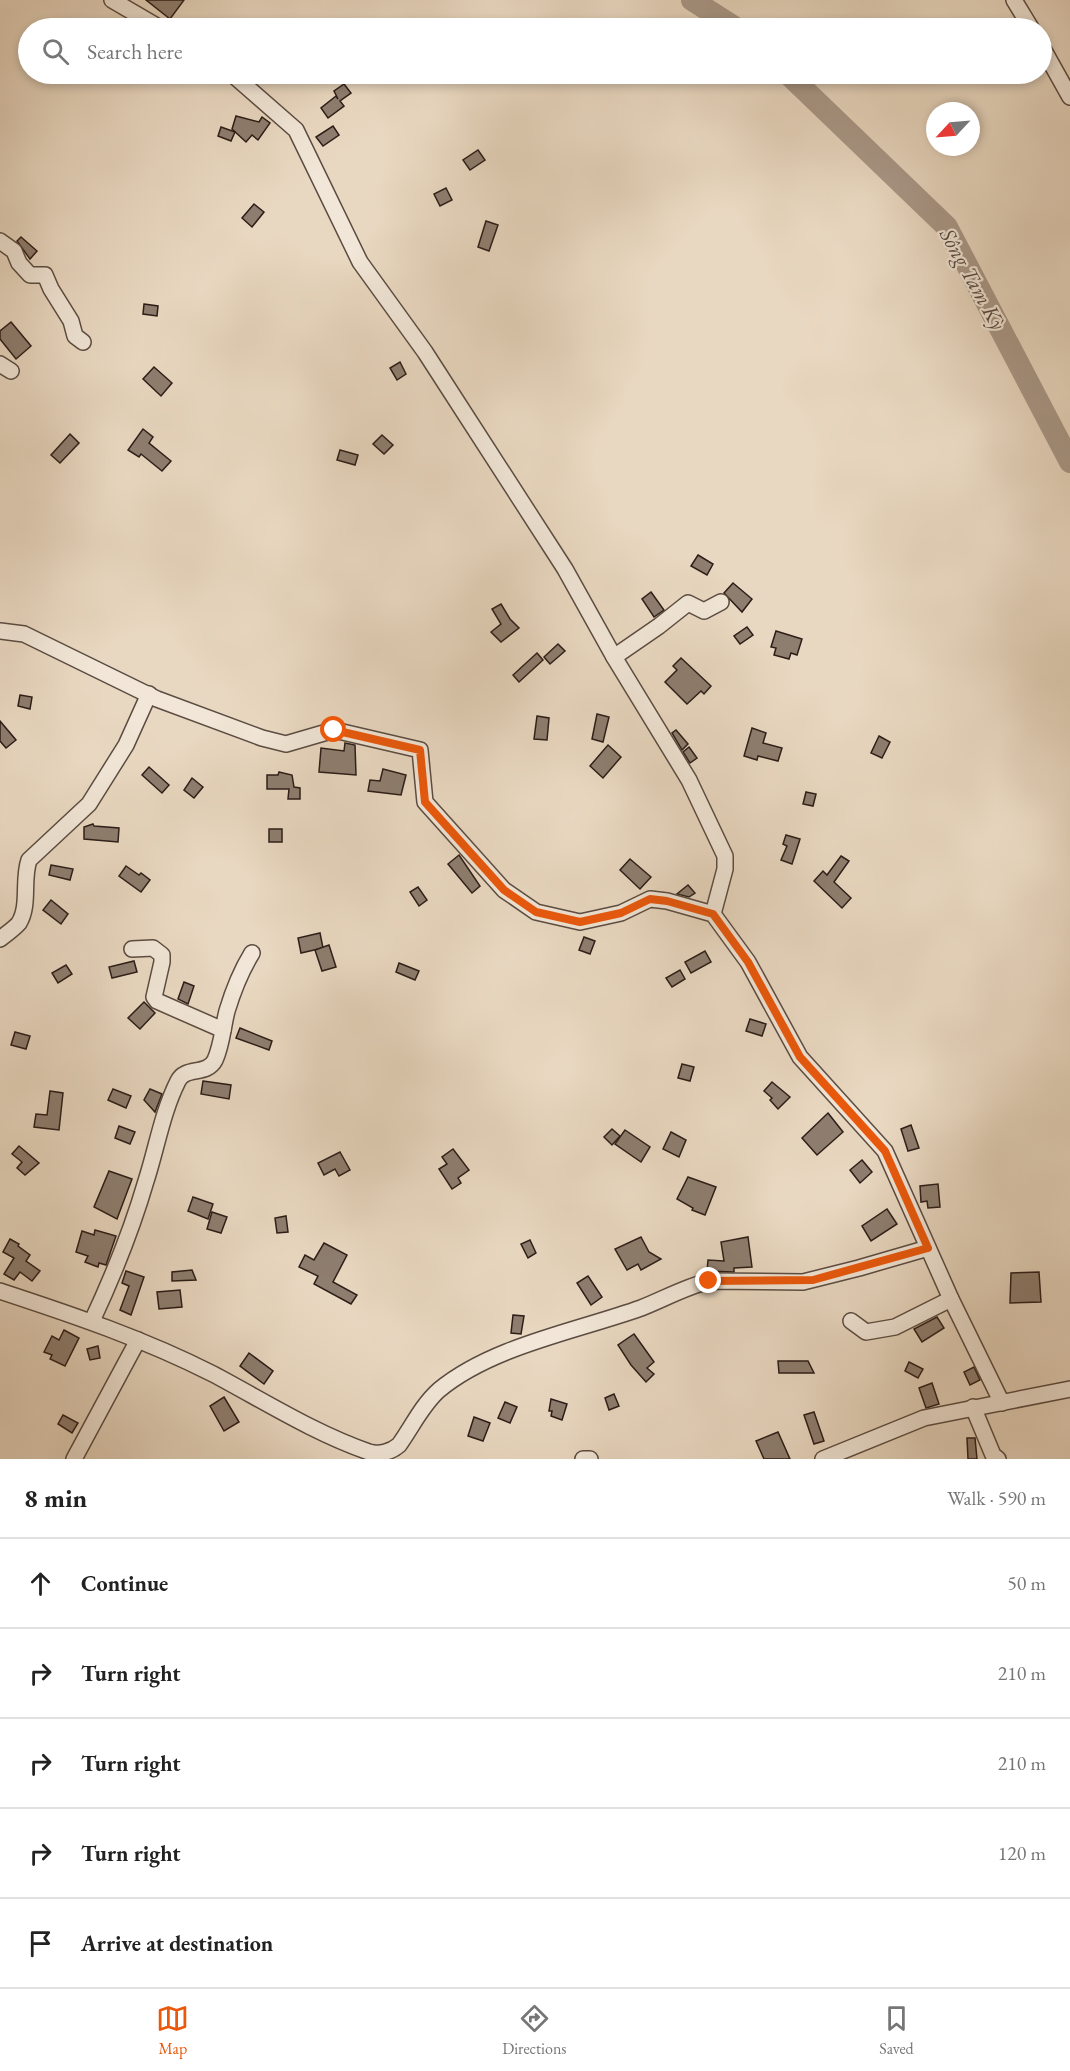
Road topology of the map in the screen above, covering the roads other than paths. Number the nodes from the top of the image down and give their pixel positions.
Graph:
1 (112, 0) edge
2 (1014, 0) edge
3 (143, 18) edge
4 (1025, 18) edge
5 (1052, 66) edge
6 (243, 84) edge
7 (1070, 96) edge
8 (0, 241) edge
9 (83, 342) dead end
10 (721, 602) dead end
11 (0, 631) edge
12 (614, 657) junction
13 (149, 694) junction
14 (713, 914) junction
15 (0, 939) edge
16 (132, 949) dead end
17 (252, 953) dead end
18 (223, 1030) junction
19 (928, 1248) junction
20 (0, 1291) edge
21 (951, 1299) junction
22 (92, 1321) junction
23 (851, 1321) dead end
24 (138, 1340) junction
25 (1070, 1389) edge
26 (1002, 1403) junction
27 (973, 1407) junction
28 (394, 1454) edge
29 (74, 1459) edge
30 (583, 1459) edge
31 (590, 1459) edge
32 (823, 1459) edge
33 (998, 1459) edge

1 - 3 street
2 - 4 street
5 - 7 street
6 - 12 street
8 - 9 street
10 - 12 street
11 - 13 street
12 - 14 street
13 - 14 street
13 - 15 street
14 - 19 street
16 - 18 street
17 - 18 street
18 - 22 street
19 - 21 street
19 - 28 street
20 - 22 street
21 - 23 street
21 - 26 street
22 - 24 street
24 - 28 street
24 - 29 street
25 - 26 street
26 - 27 street
27 - 32 street
27 - 33 street
30 - 31 street

